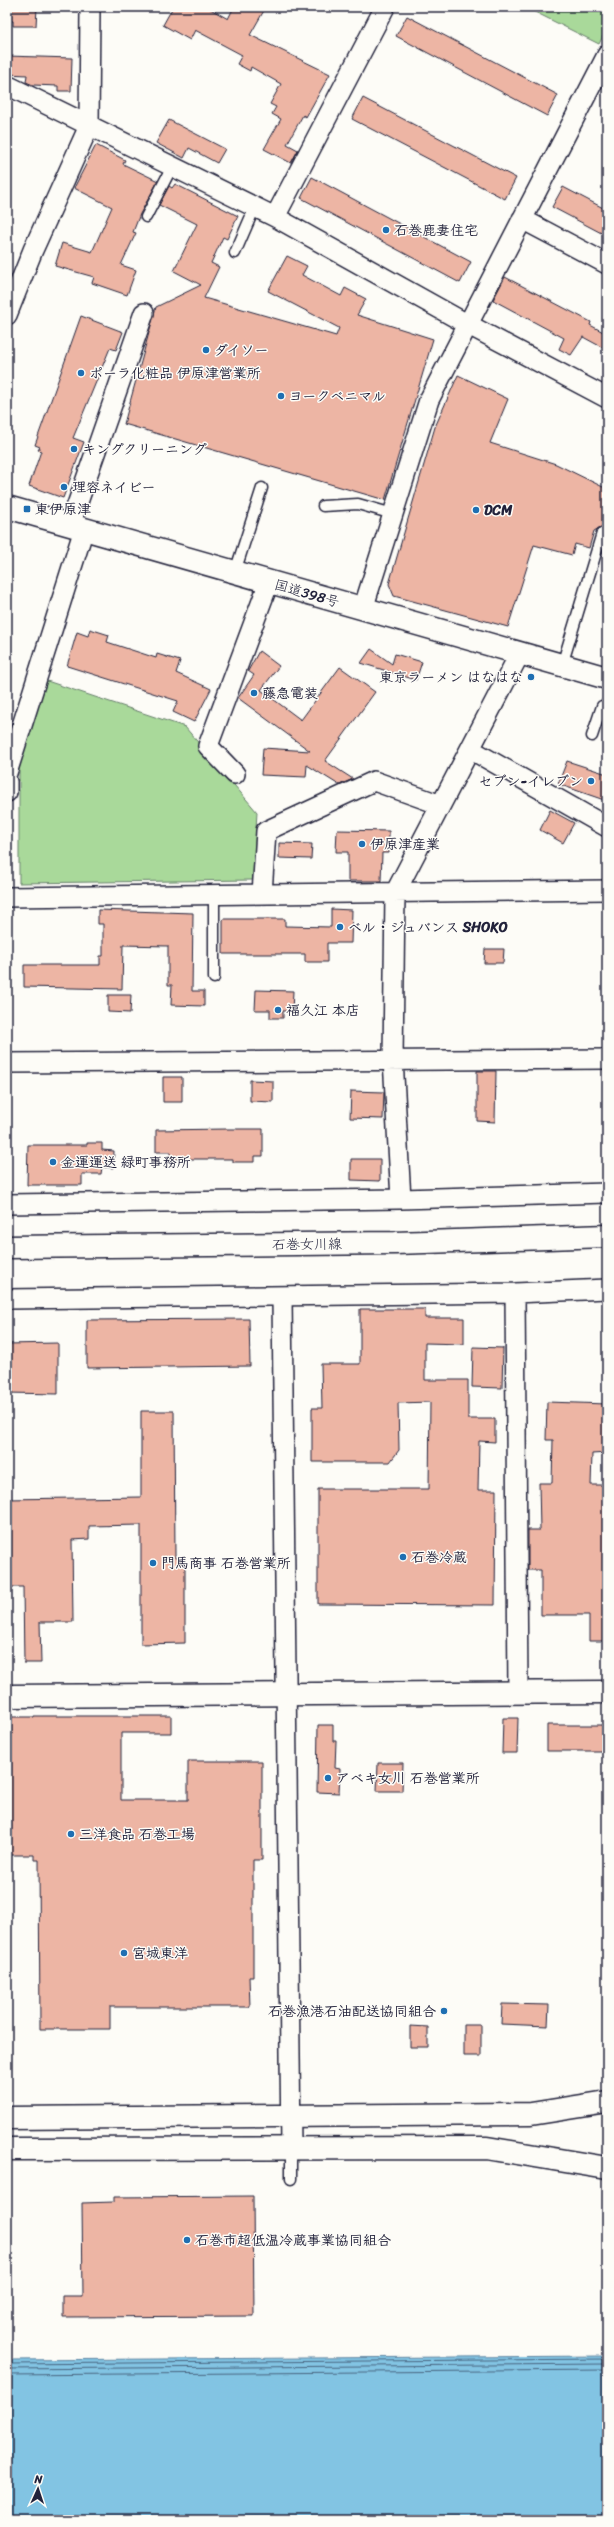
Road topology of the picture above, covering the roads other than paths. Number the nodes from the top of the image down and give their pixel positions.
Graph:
1 (90, 7) edge
2 (385, 7) edge
3 (607, 55) edge
4 (7, 85) edge
5 (89, 126) junction
6 (172, 167) junction
7 (255, 207) junction
8 (146, 217) dead end
9 (275, 217) junction
10 (522, 219) junction
11 (235, 253) dead end
12 (607, 264) edge
13 (144, 313) dead end
14 (7, 315) edge
15 (467, 324) junction
16 (607, 398) edge
17 (262, 488) dead end
18 (323, 506) dead end
19 (7, 507) edge
20 (393, 514) junction
21 (77, 527) junction
22 (602, 533) dead end
23 (235, 572) junction
24 (269, 582) junction
25 (363, 609) junction
26 (520, 653) junction
27 (562, 665) junction
28 (607, 678) edge
29 (602, 706) dead end
30 (592, 736) dead end
31 (470, 749) junction
32 (7, 772) edge
33 (235, 774) dead end
34 (7, 781) edge
35 (7, 792) edge
36 (441, 805) junction
37 (607, 827) edge
38 (607, 890) edge
39 (395, 893) junction
40 (262, 894) junction
41 (214, 895) junction
42 (7, 897) edge
43 (214, 978) dead end
44 (393, 1059) junction
45 (607, 1059) edge
46 (7, 1063) edge
47 (607, 1193) edge
48 (401, 1199) junction
49 (7, 1204) edge
50 (607, 1236) edge
51 (7, 1247) edge
52 (607, 1289) edge
53 (515, 1293) junction
54 (282, 1296) junction
55 (7, 1299) edge
56 (518, 1692) junction
57 (607, 1692) edge
58 (286, 1694) junction
59 (7, 1696) edge
60 (607, 2102) edge
61 (290, 2116) junction
62 (7, 2118) edge
63 (7, 2149) edge
64 (291, 2149) junction
65 (607, 2168) edge
66 (291, 2179) dead end

1 - 5 street
2 - 9 street
3 - 10 street
4 - 5 street
5 - 6 street
5 - 14 street
6 - 7 street
6 - 8 lane
7 - 9 street
7 - 11 lane
9 - 15 street
10 - 12 street
10 - 15 street
13 - 21 street
15 - 16 street
15 - 20 street
17 - 23 lane
18 - 20 lane
19 - 21 main road, 国道398号
20 - 25 street
21 - 23 main road, 国道398号
21 - 32 street
22 - 27 lane
23 - 24 main road, 国道398号
24 - 25 main road, 国道398号
24 - 33 street
25 - 26 main road, 国道398号
26 - 27 main road, 国道398号
26 - 31 street
27 - 28 main road, 国道398号
29 - 30 lane
31 - 36 street
31 - 37 street
34 - 35 street
36 - 39 street
36 - 40 street
38 - 39 street
39 - 40 street
39 - 44 street
40 - 41 street
41 - 42 street
41 - 43 lane
44 - 45 street
44 - 46 street
44 - 48 street
47 - 48 street
48 - 49 street
50 - 51 main road, 石巻女川線
52 - 53 street
53 - 54 street
53 - 56 street
54 - 55 street
54 - 58 street
56 - 57 main road
56 - 58 main road
58 - 59 main road
58 - 61 street
60 - 61 main road
61 - 62 main road
61 - 64 street
63 - 64 main road
64 - 65 main road
64 - 66 lane

